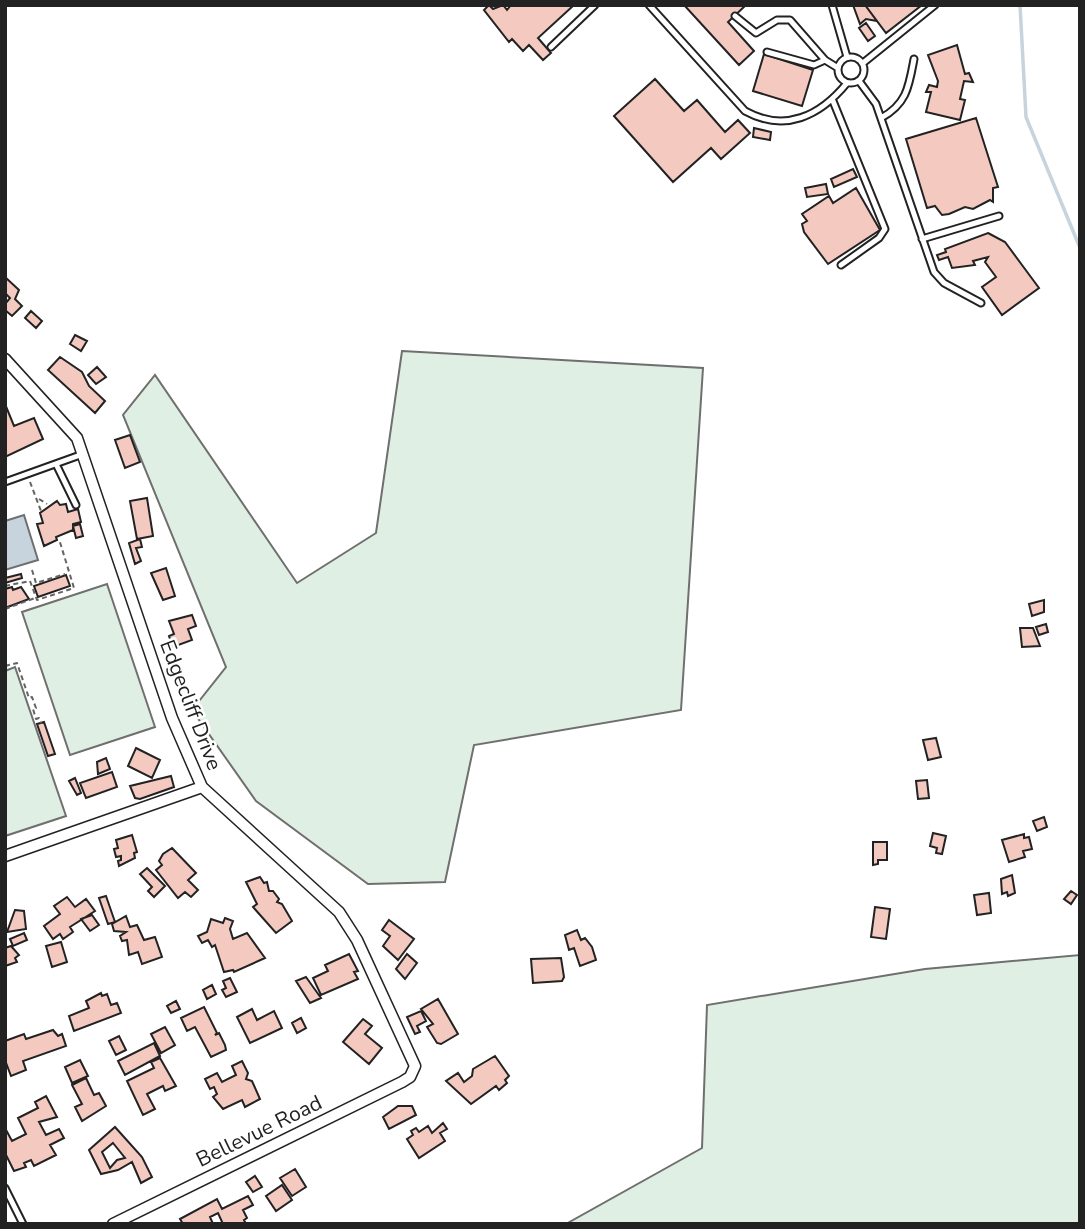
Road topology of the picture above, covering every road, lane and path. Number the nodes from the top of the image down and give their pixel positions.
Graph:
1 (595, 5) edge
2 (649, 5) edge
3 (832, 5) edge
4 (935, 5) edge
5 (735, 16) dead end
6 (551, 47) dead end
7 (767, 52) dead end
8 (846, 57) junction
9 (914, 59) dead end
10 (825, 60) junction
11 (863, 63) junction
12 (838, 68) junction
13 (859, 81) junction
14 (847, 83) junction
15 (833, 101) junction
16 (881, 118) junction
17 (999, 216) dead end
18 (922, 239) junction
19 (841, 265) dead end
20 (981, 303) dead end
21 (5, 359) edge
22 (83, 454) junction
23 (56, 464) junction
24 (27, 474) junction
25 (5, 482) edge
26 (36, 498) junction
27 (47, 504) dead end
28 (76, 505) dead end
29 (41, 511) dead end
30 (59, 539) dead end
31 (32, 570) dead end
32 (65, 573) dead end
33 (36, 583) junction
34 (32, 585) junction
35 (5, 586) edge
36 (36, 597) junction
37 (5, 609) edge
38 (5, 667) edge
39 (41, 723) dead end
40 (202, 787) junction
41 (5, 856) edge
42 (415, 1066) joint
43 (5, 1188) edge
44 (23, 1224) edge
45 (113, 1224) edge

1 - 6 lane
2 - 15 lane
3 - 8 lane
4 - 11 lane
5 - 10 lane
7 - 10 lane
8 - 11 lane
8 - 12 lane
9 - 16 lane
10 - 12 lane
11 - 13 lane
12 - 14 lane
13 - 14 lane
13 - 16 lane
14 - 15 lane
15 - 19 lane
16 - 18 lane
17 - 18 lane
18 - 20 lane
21 - 22 street, Edgecliff Drive
22 - 23 lane
22 - 40 street, Edgecliff Drive
23 - 24 lane
23 - 28 lane
24 - 25 lane
24 - 26 path
26 - 27 path
26 - 29 path
30 - 36 path
31 - 33 path
32 - 33 path
33 - 34 path
34 - 35 path
34 - 36 path
36 - 37 path
38 - 39 path
40 - 41 street
40 - 42 street, Edgecliff Drive
42 - 45 street, Bellevue Road
43 - 44 lane

